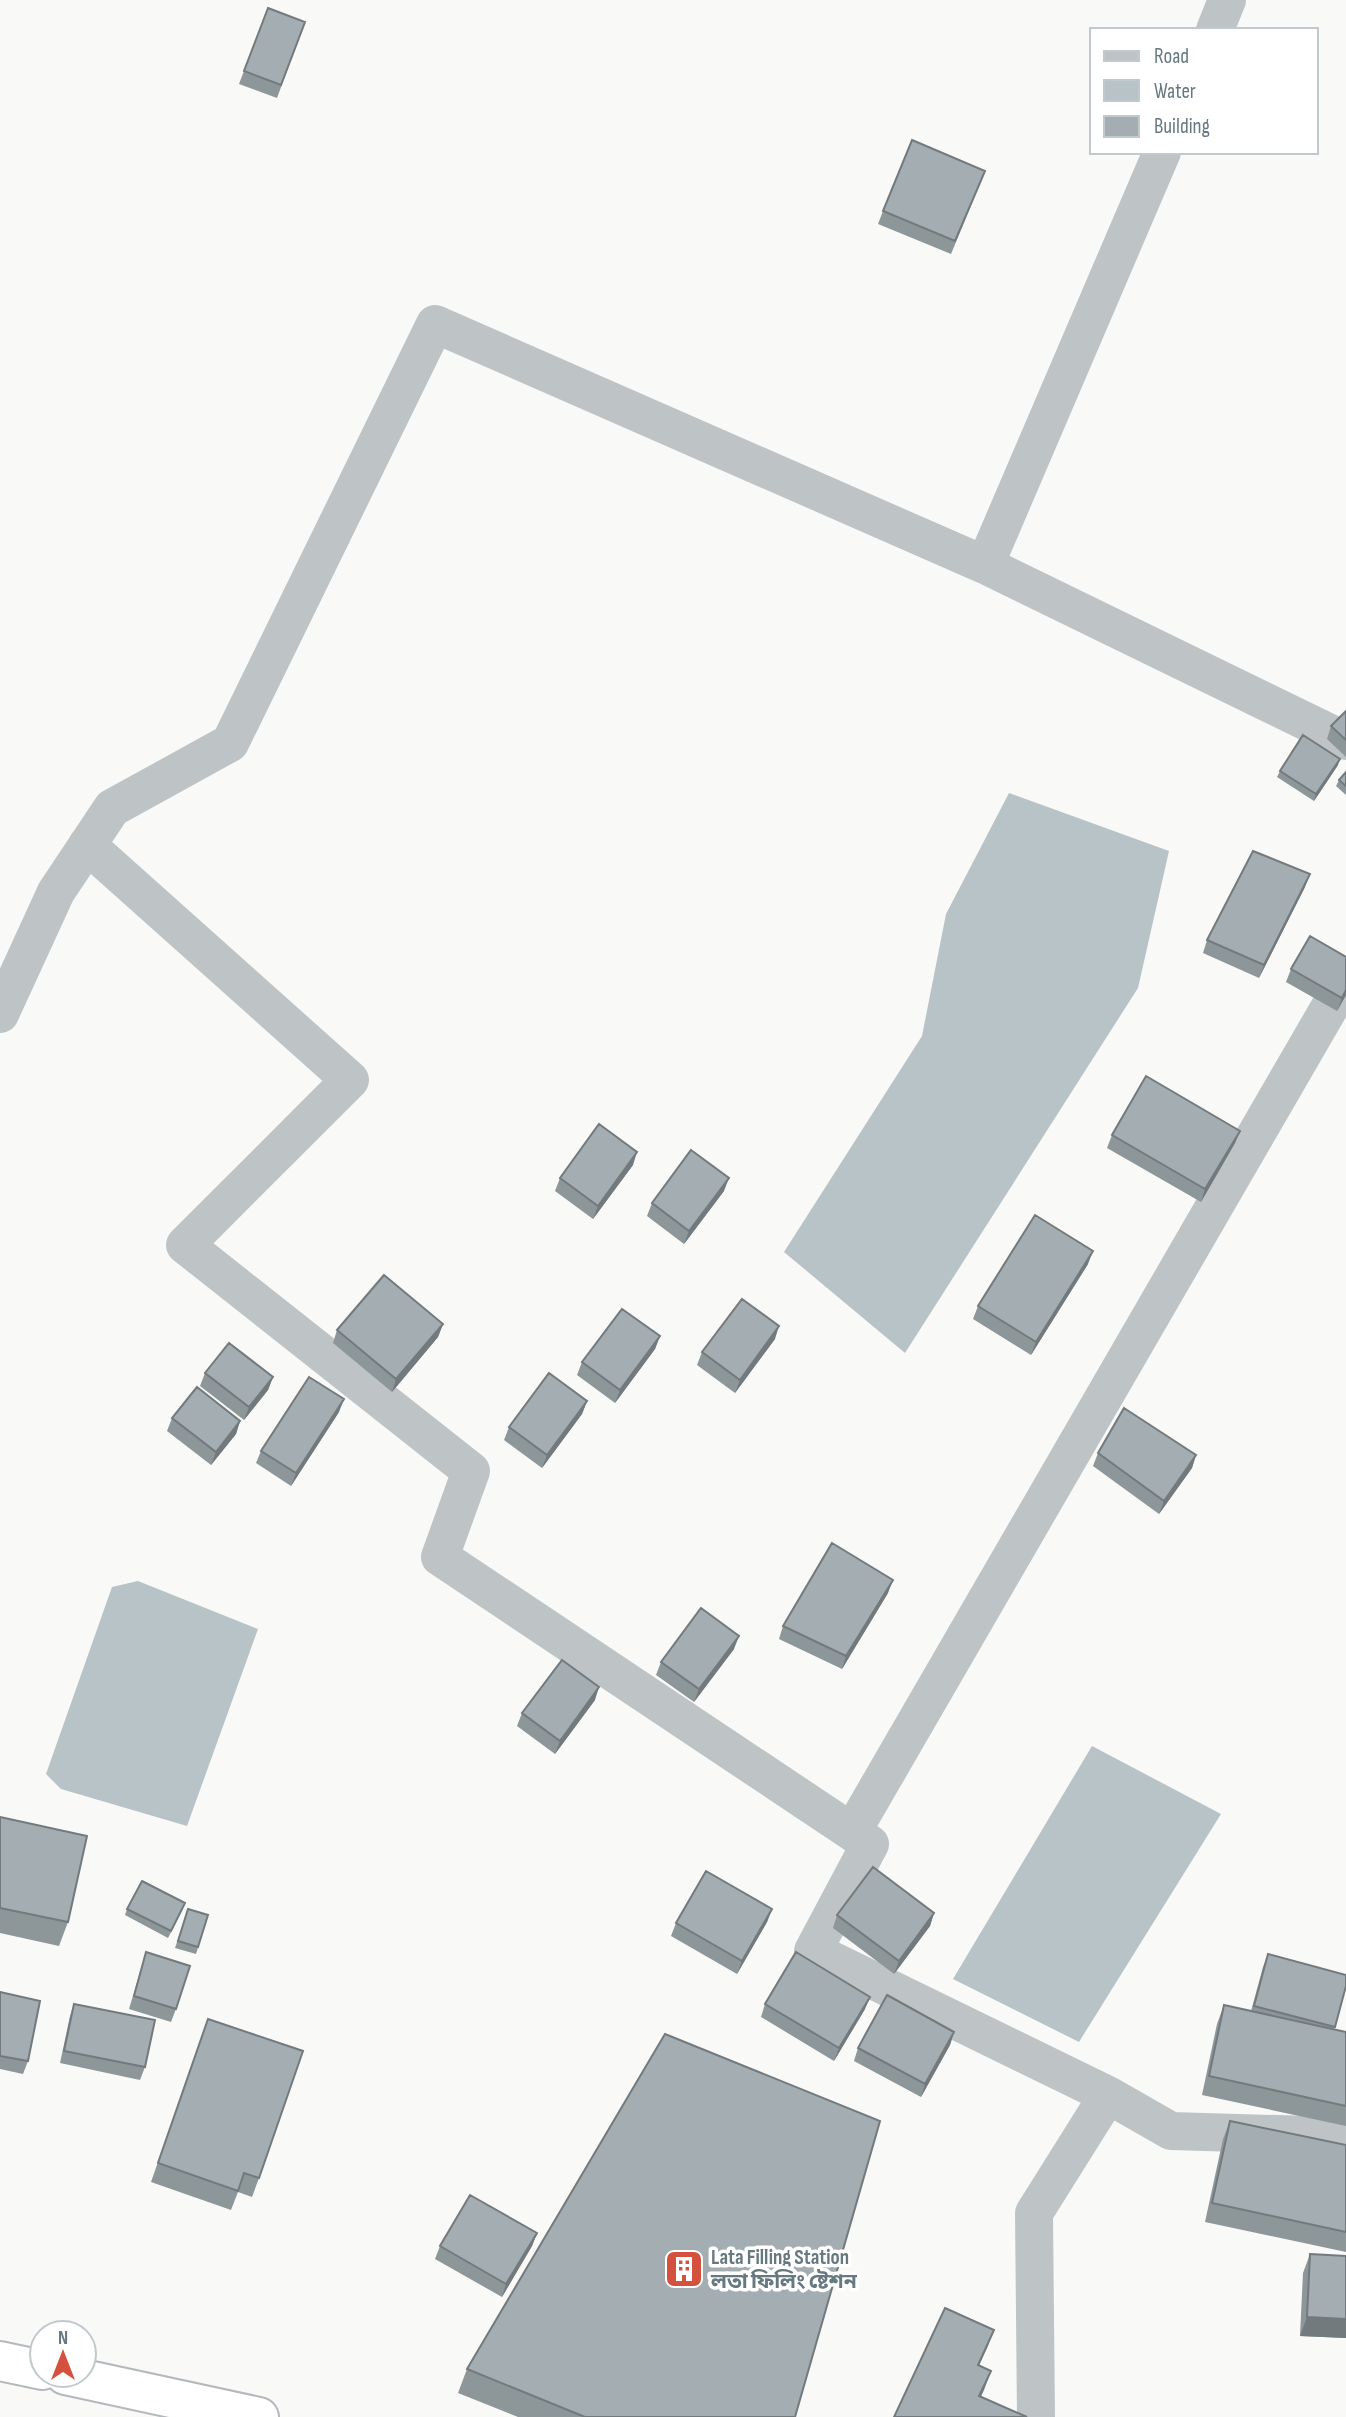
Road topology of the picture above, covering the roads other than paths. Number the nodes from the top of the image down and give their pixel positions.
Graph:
1 (1227, 0) edge
2 (1216, 28) edge
3 (1161, 154) edge
4 (985, 565) junction
5 (1346, 741) edge
6 (87, 845) junction
7 (1346, 979) edge
8 (0, 1014) edge
9 (852, 1832) junction
10 (1108, 2095) junction
11 (1346, 2136) edge
12 (0, 2361) edge
13 (28, 2367) edge
14 (98, 2382) edge
15 (248, 2416) edge
16 (1036, 2417) edge

1 - 2 street
3 - 4 street
4 - 5 street
4 - 6 street
6 - 8 street
6 - 9 street
7 - 9 street
9 - 10 street
10 - 11 street
10 - 16 street
12 - 13 highway
14 - 15 highway

